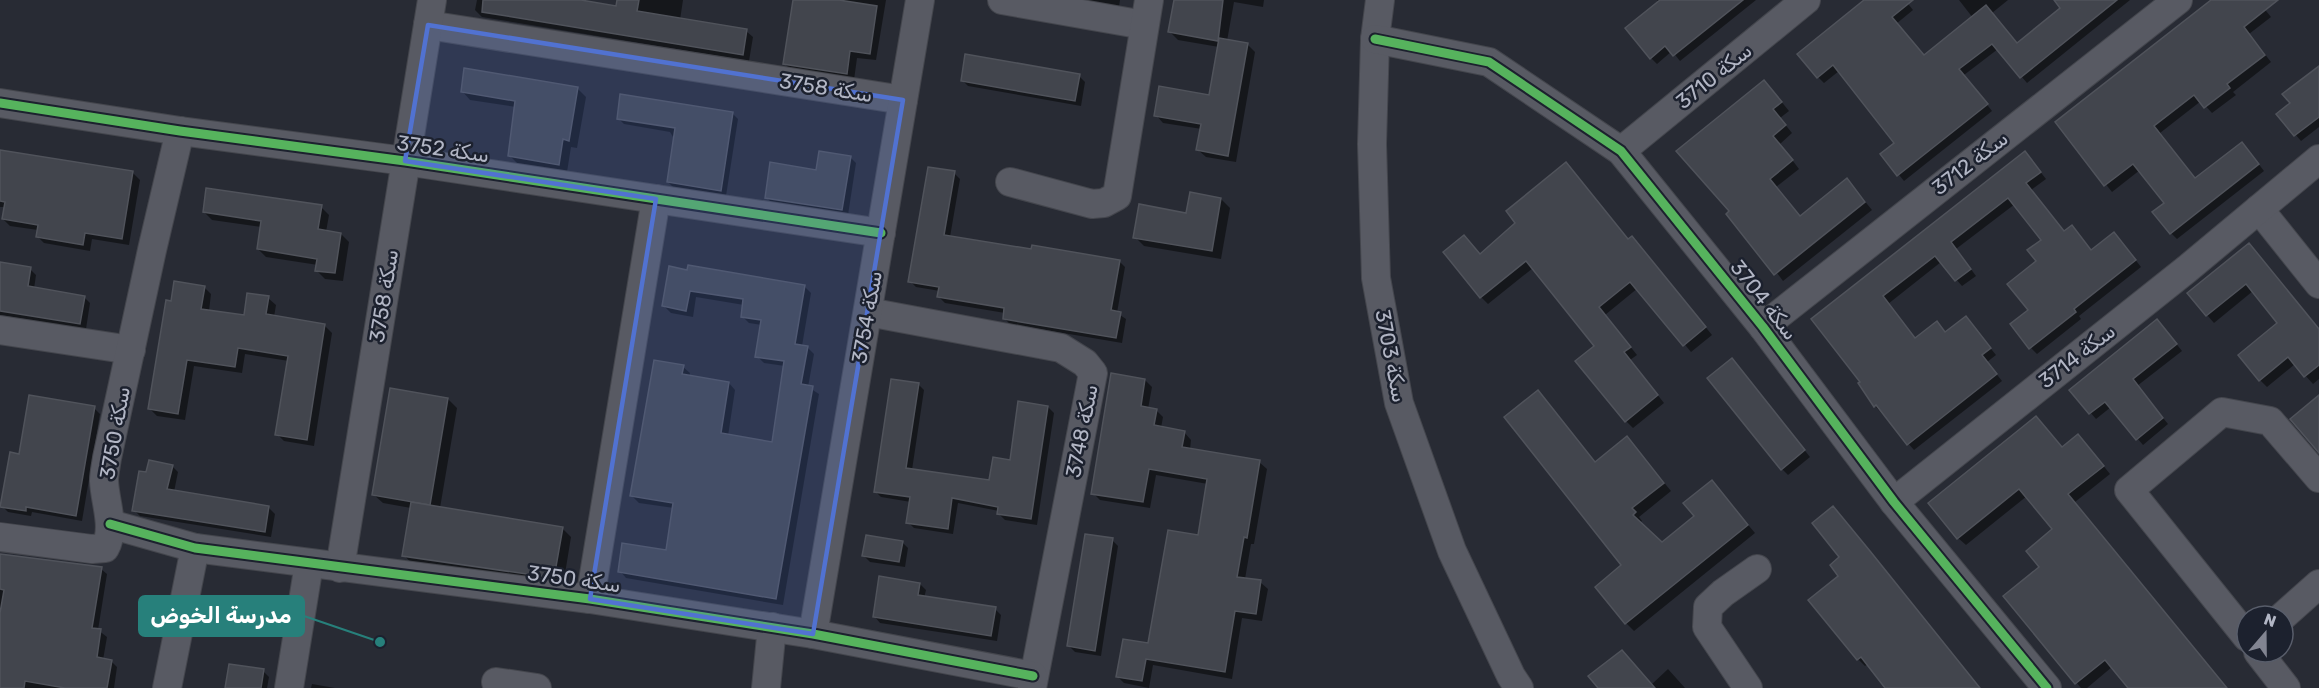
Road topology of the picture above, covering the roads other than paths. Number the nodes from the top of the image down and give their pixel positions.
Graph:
1 (920, 0) edge
2 (1002, 0) edge
3 (1380, 0) edge
4 (1806, 0) edge
5 (2178, 0) edge
6 (430, 12) edge
7 (1147, 13) edge
8 (1376, 39) junction
9 (903, 100) junction
10 (0, 103) edge
11 (180, 131) junction
12 (1621, 151) junction
13 (2319, 159) edge
14 (405, 161) junction
15 (1010, 182) dead end
16 (656, 199) junction
17 (2259, 209) junction
18 (881, 233) junction
19 (2319, 284) edge
20 (868, 312) junction
21 (1763, 327) junction
22 (0, 330) edge
23 (130, 350) junction
24 (2319, 478) edge
25 (1894, 502) junction
26 (110, 524) junction
27 (0, 537) edge
28 (195, 548) junction
29 (309, 564) junction
30 (340, 568) junction
31 (1757, 569) dead end
32 (2319, 584) edge
33 (590, 599) junction
34 (2295, 605) edge
35 (2235, 622) edge
36 (772, 627) junction
37 (813, 634) junction
38 (2268, 664) edge
39 (496, 682) dead end
40 (1032, 682) edge
41 (167, 688) edge
42 (289, 688) edge
43 (537, 688) edge
44 (766, 688) edge
45 (1519, 688) edge
46 (1748, 688) edge
47 (2047, 688) edge
48 (2286, 688) edge

1 - 9 street, سكة 3754
2 - 7 street
3 - 8 street, سكة 3703
4 - 12 street, سكة 3710
5 - 21 street, سكة 3712
6 - 9 street, سكة 3758
6 - 14 street, سكة 3758
7 - 15 street
8 - 12 street, سكة 3704
8 - 45 street, سكة 3703
9 - 18 street, سكة 3754
10 - 11 street, سكة 3752
11 - 14 street, سكة 3752
11 - 23 street, سكة 3750
12 - 21 street, سكة 3704
13 - 17 street, سكة 3714
14 - 16 street, سكة 3752
14 - 30 street, سكة 3758
16 - 18 street, سكة 3752
16 - 33 street
17 - 19 street
17 - 25 street, سكة 3714
18 - 20 street, سكة 3754
20 - 37 street, سكة 3754
20 - 40 street, سكة 3748
21 - 25 street, سكة 3704
22 - 23 street
23 - 26 street, سكة 3750
24 - 35 street
25 - 47 street, سكة 3704
26 - 27 street
26 - 28 street, سكة 3750
28 - 29 street, سكة 3750
28 - 41 street
29 - 30 street, سكة 3750
29 - 42 street
30 - 33 street, سكة 3750
31 - 46 street
32 - 34 street
33 - 36 street, سكة 3750
36 - 37 street, سكة 3750
36 - 44 street
37 - 40 street, سكة 3750
38 - 48 street
39 - 43 street

